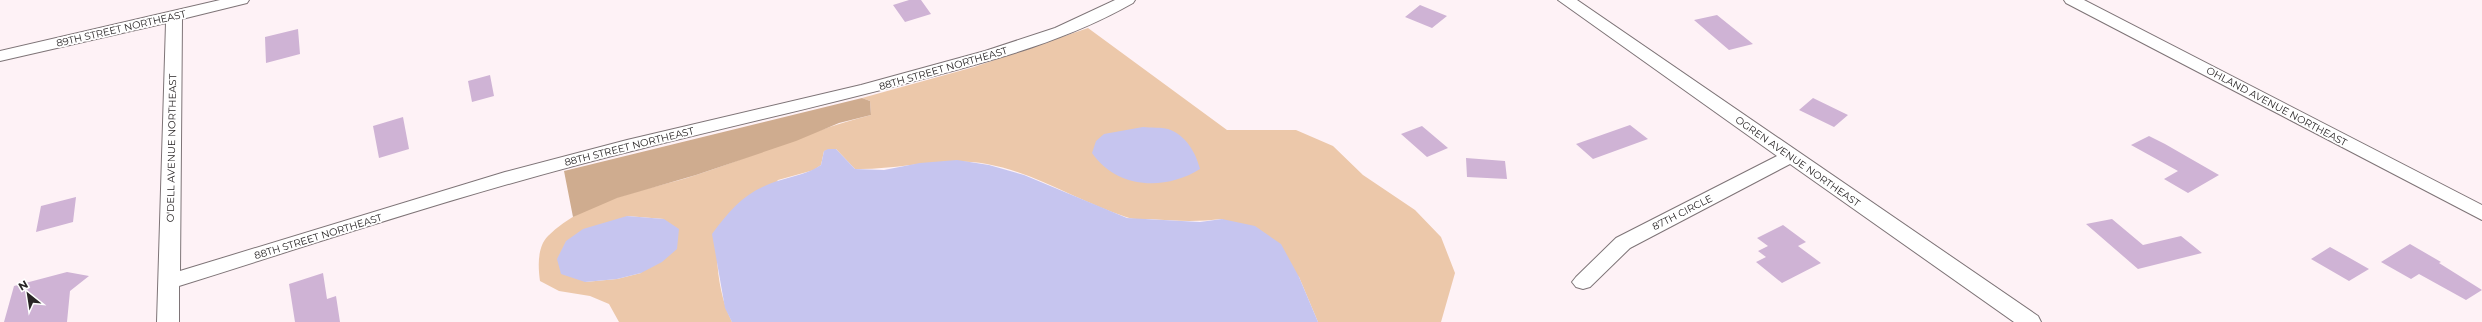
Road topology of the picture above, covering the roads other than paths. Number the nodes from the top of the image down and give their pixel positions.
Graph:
1 (241, 0) edge
2 (1127, 0) edge
3 (1566, 0) edge
4 (2072, 0) edge
5 (174, 16) junction
6 (0, 56) edge
7 (1790, 156) junction
8 (2482, 214) edge
9 (169, 282) junction
10 (1583, 282) dead end
11 (168, 322) edge
12 (2030, 322) edge

1 - 5 street, 89TH STREET NORTHEAST
2 - 9 street, 88TH STREET NORTHEAST
3 - 7 street, OGREN AVENUE NORTHEAST
4 - 8 street, OHLAND AVENUE NORTHEAST
5 - 6 street, 89TH STREET NORTHEAST
5 - 9 street, O'DELL AVENUE NORTHEAST
7 - 10 street, 87TH CIRCLE
7 - 12 street, OGREN AVENUE NORTHEAST
9 - 11 street

